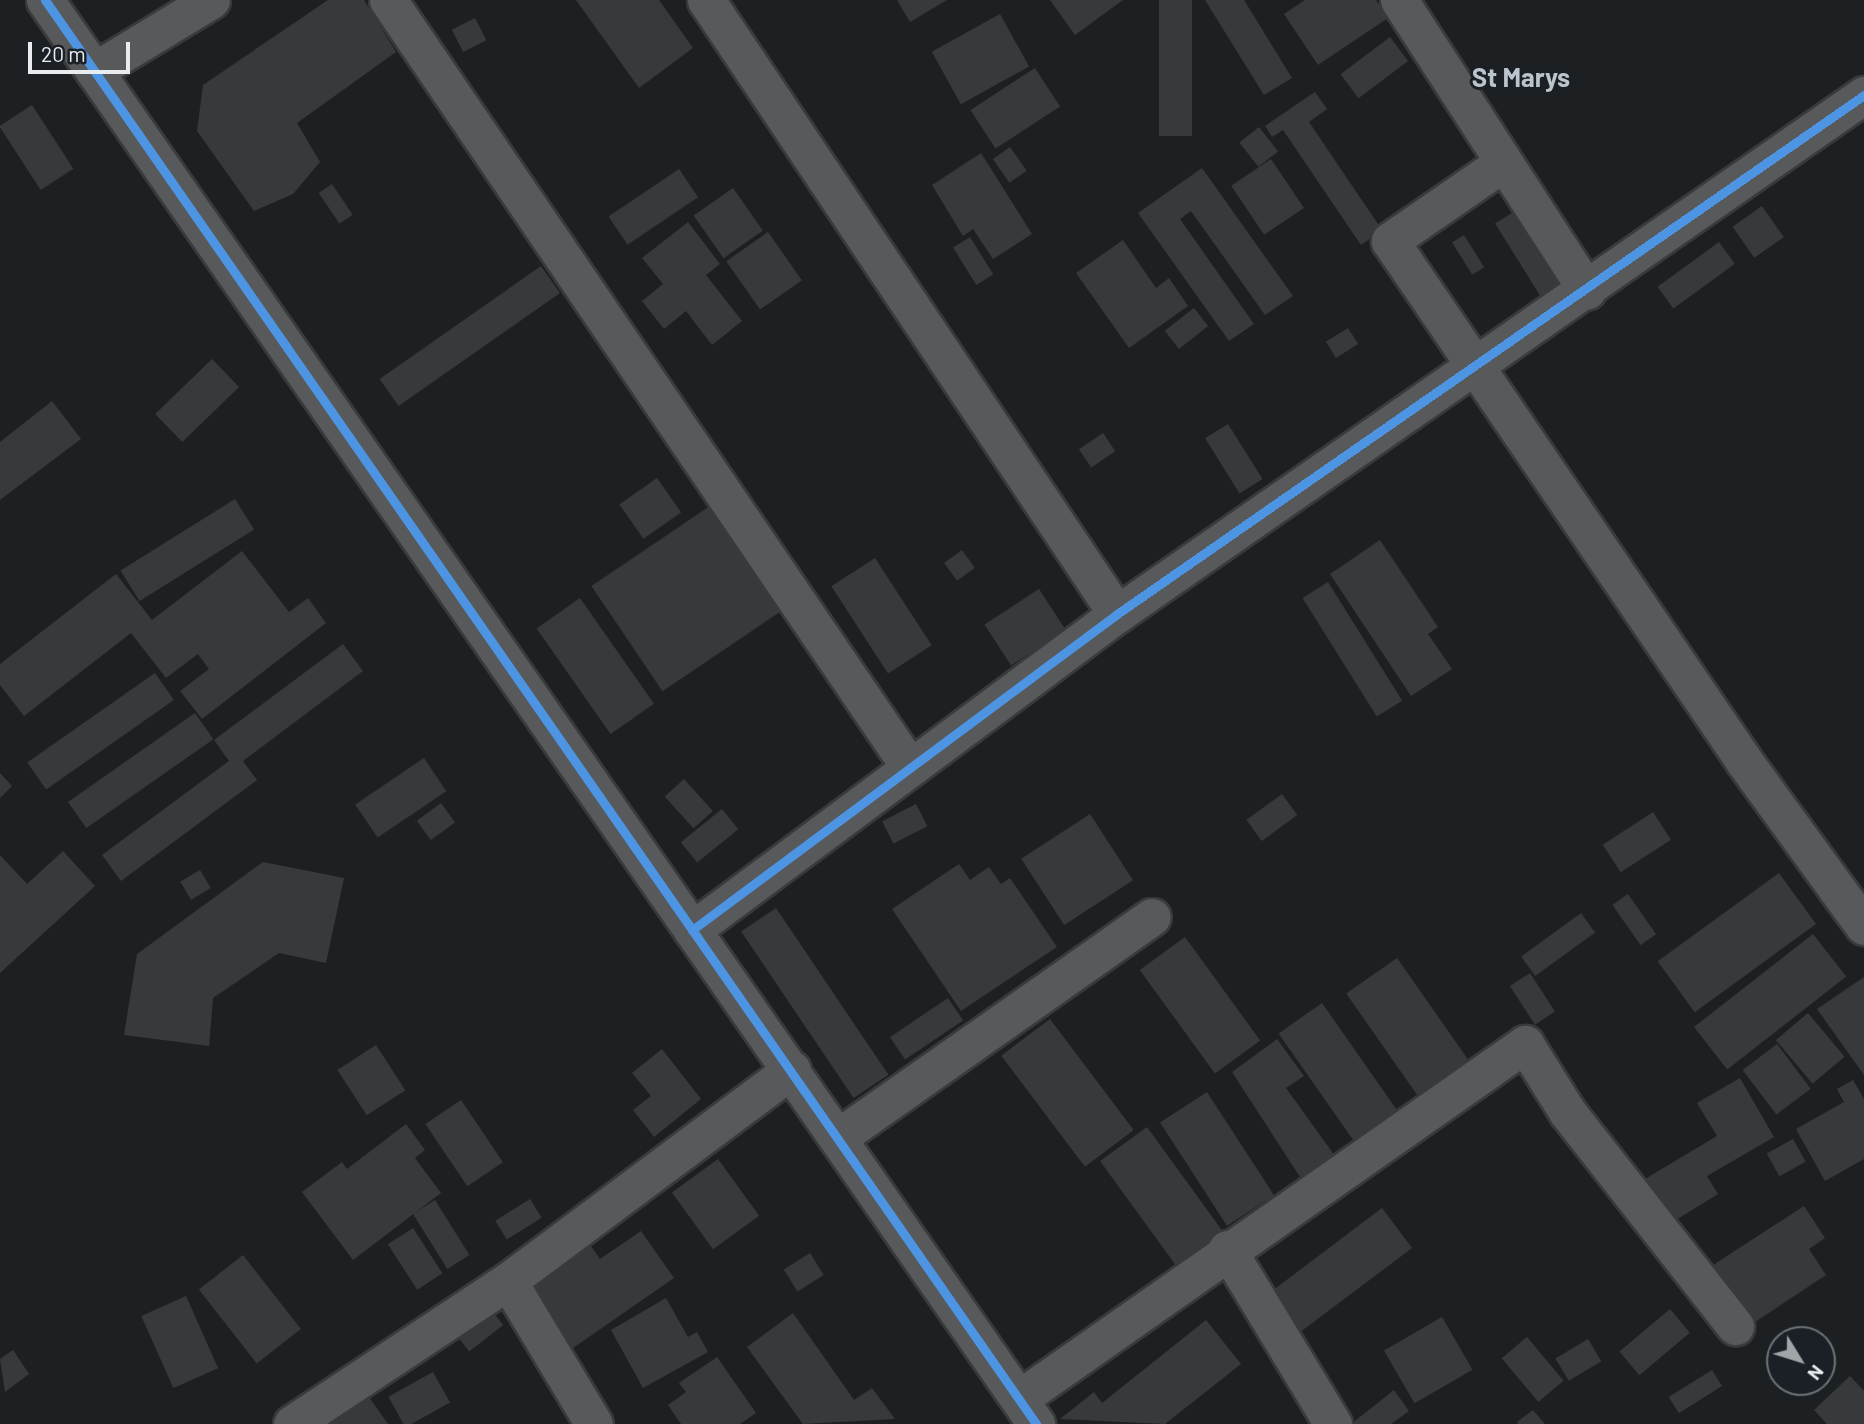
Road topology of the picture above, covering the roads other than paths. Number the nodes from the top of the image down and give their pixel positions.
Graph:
1 (45, 0) edge
2 (211, 0) edge
3 (388, 0) edge
4 (1398, 0) edge
5 (717, 3) edge
6 (94, 71) junction
7 (1864, 95) edge
8 (1500, 165) junction
9 (1587, 290) junction
10 (1472, 365) junction
11 (1117, 614) junction
12 (909, 766) junction
13 (1152, 917) dead end
14 (1864, 926) edge
15 (692, 930) junction
16 (792, 1069) junction
17 (840, 1136) junction
18 (1227, 1249) junction
19 (508, 1281) junction
20 (1735, 1326) dead end
21 (1028, 1411) edge
22 (292, 1424) edge
23 (594, 1424) edge
24 (1333, 1424) edge

1 - 6 street
2 - 6 street
3 - 12 street
4 - 8 street
5 - 11 street
6 - 15 street
7 - 9 street
8 - 9 street
8 - 10 street
9 - 10 street
10 - 11 street
10 - 14 street
11 - 12 street
12 - 15 street
13 - 17 street
15 - 16 street
16 - 17 street
16 - 19 street
17 - 21 street
18 - 20 street
18 - 21 street
18 - 24 street
19 - 22 street
19 - 23 street

